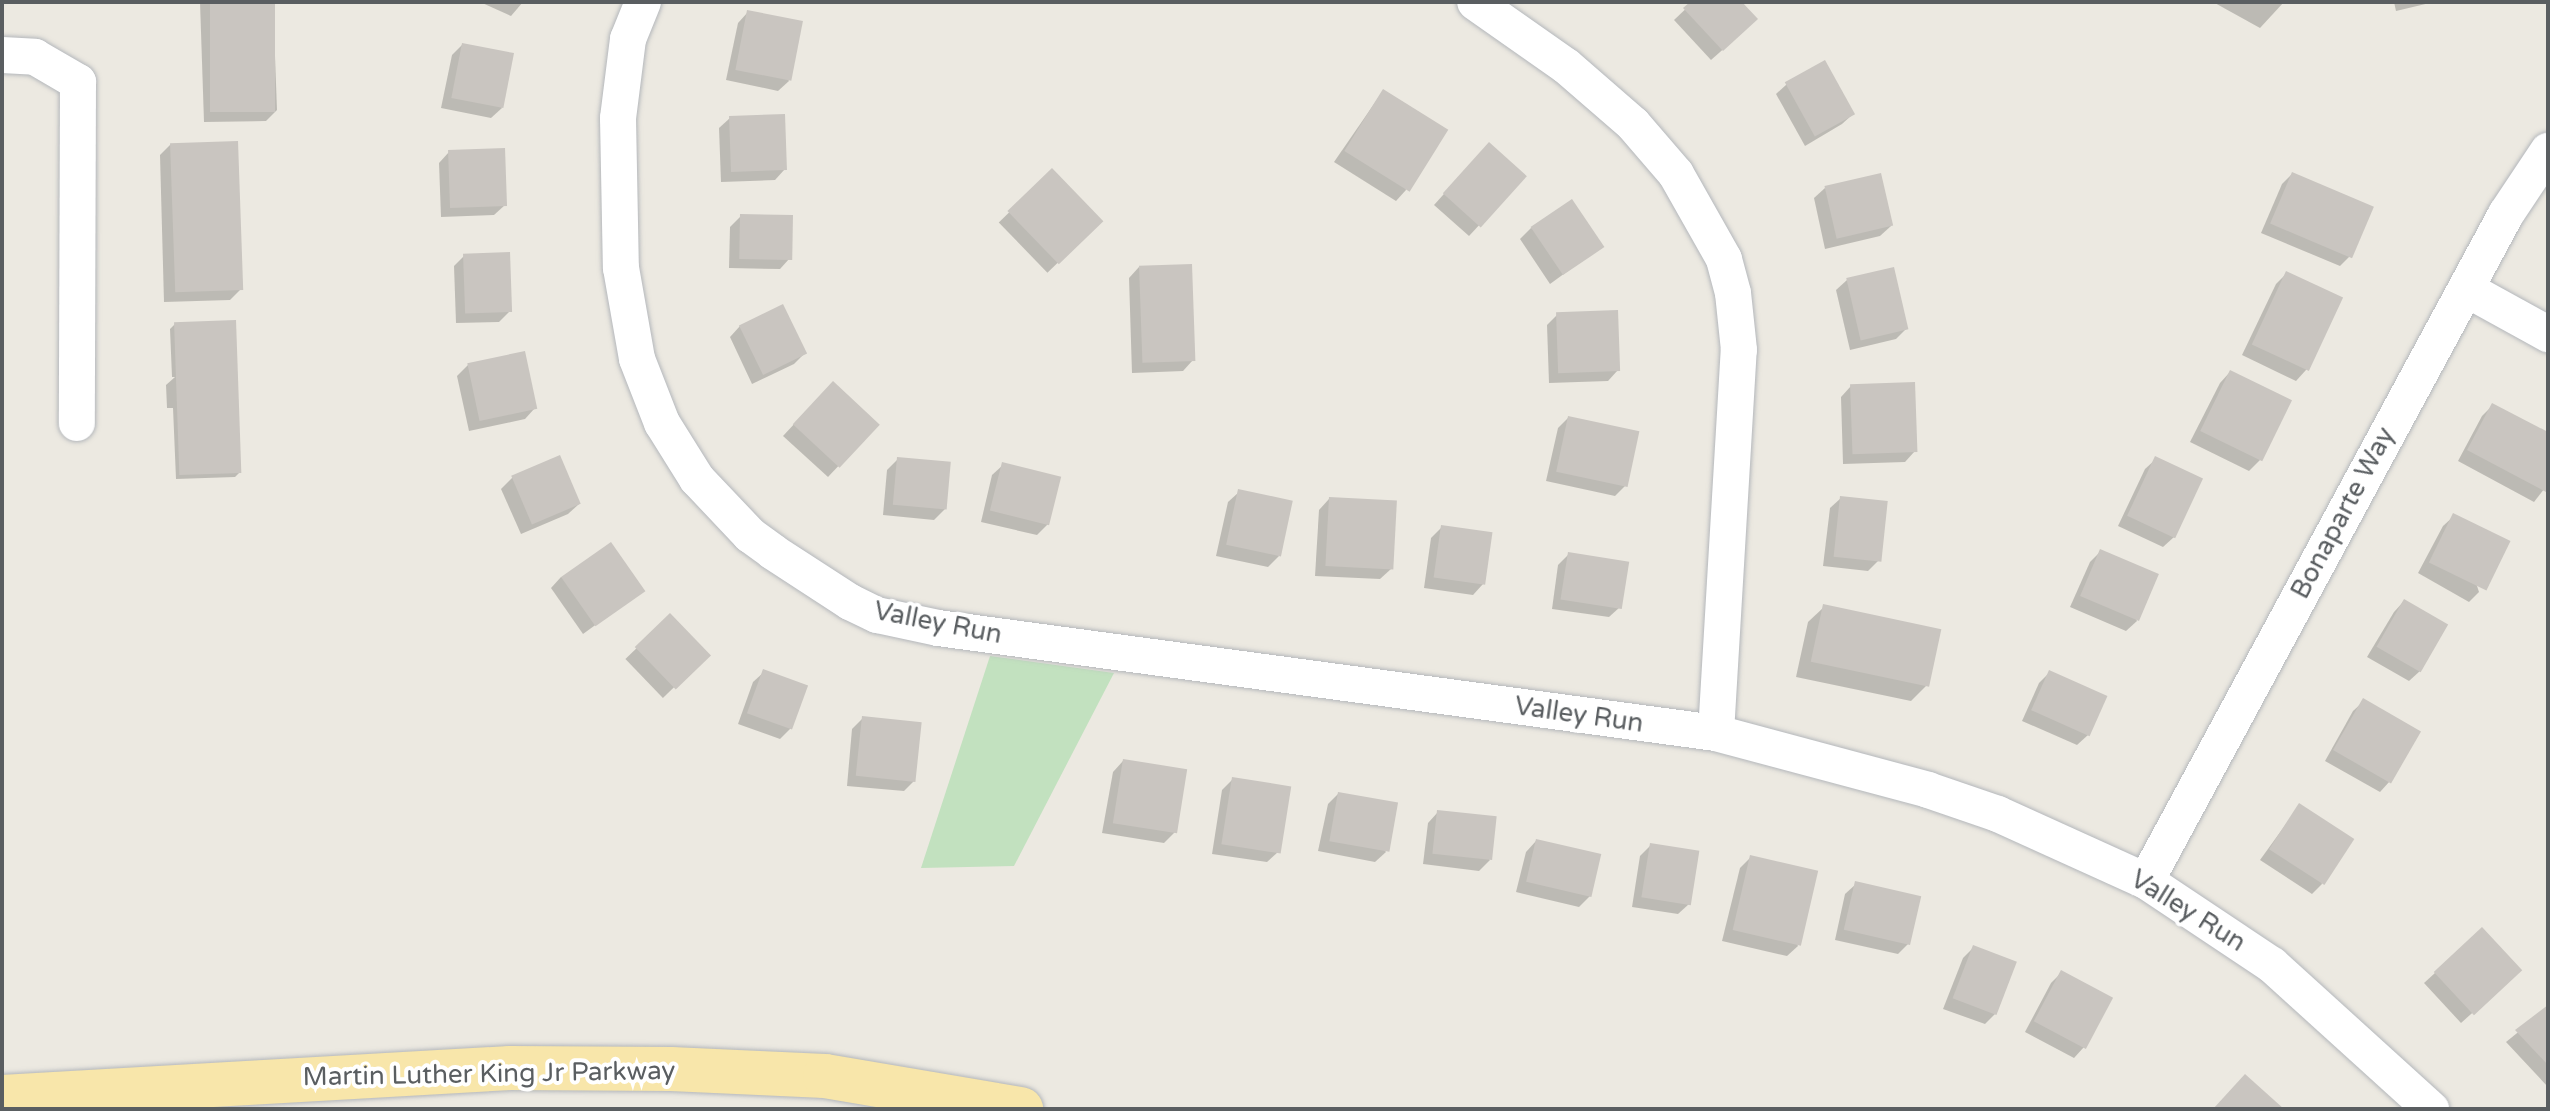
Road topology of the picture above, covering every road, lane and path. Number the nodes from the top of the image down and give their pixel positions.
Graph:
1 (643, 2) edge
2 (1475, 2) edge
3 (2, 55) edge
4 (2548, 151) edge
5 (2466, 289) junction
6 (2548, 334) edge
7 (77, 423) dead end
8 (1716, 733) junction
9 (2146, 881) junction
10 (232, 1095) edge
11 (2, 1097) edge
12 (1021, 1109) edge
13 (2431, 1109) edge

1 - 8 street, Valley Run
2 - 8 street
3 - 7 street
4 - 5 street, Bonaparte Way
5 - 6 street
5 - 9 street, Bonaparte Way
8 - 9 street, Valley Run
9 - 13 street, Valley Run
10 - 11 main road, Martin Luther King Jr Parkway
10 - 12 main road, Martin Luther King Jr Parkway

